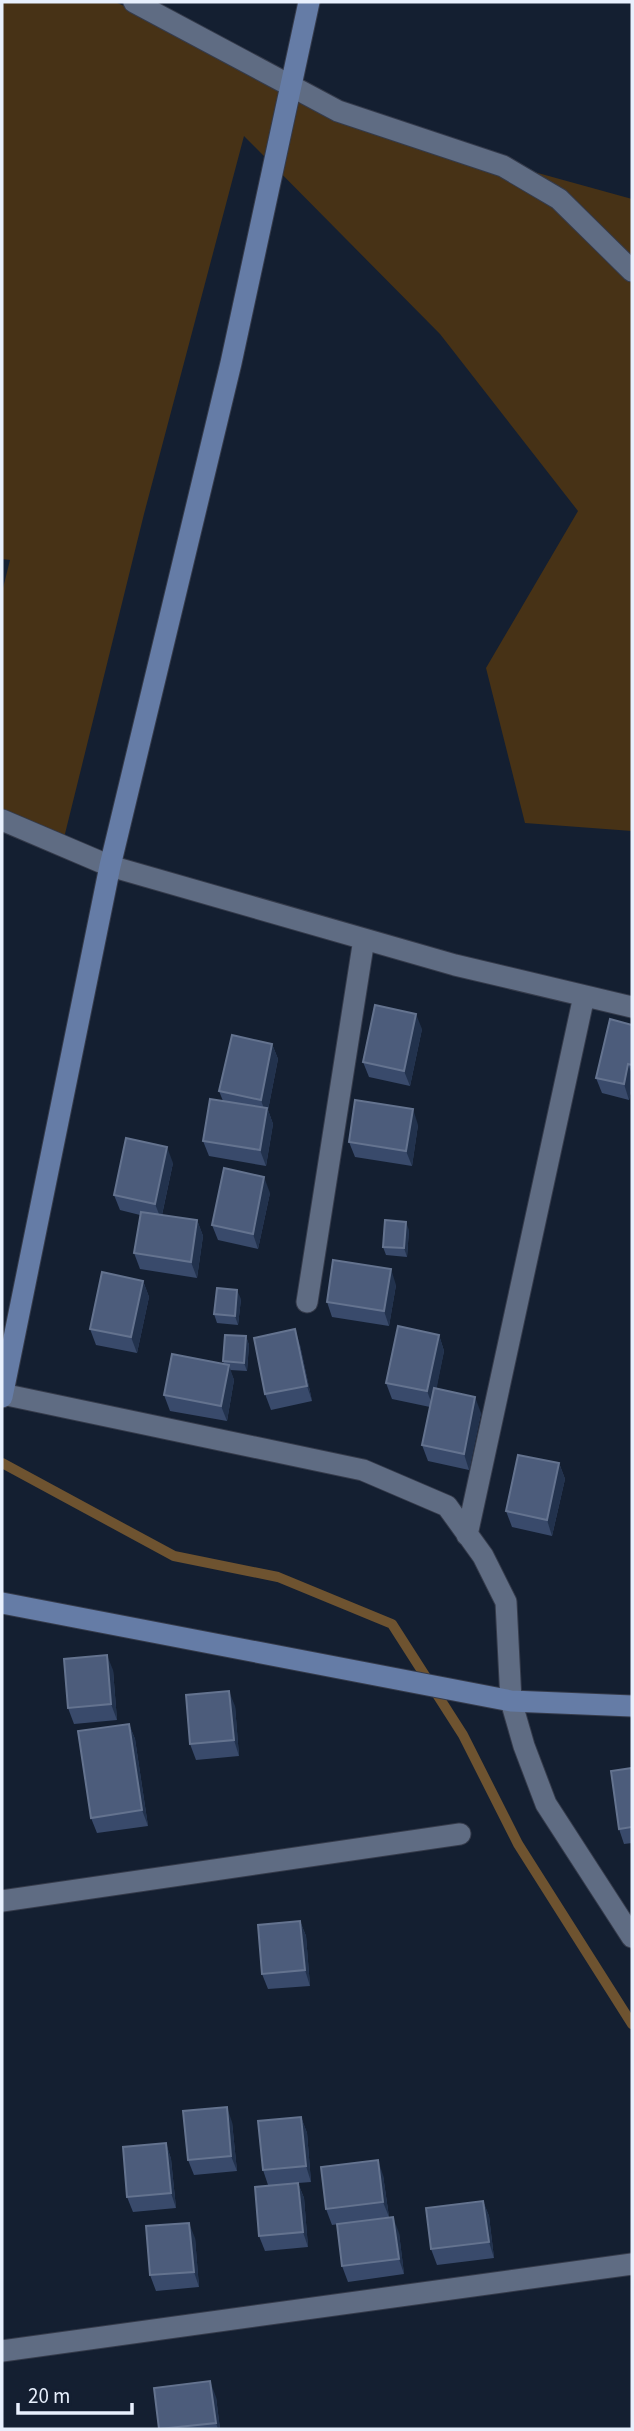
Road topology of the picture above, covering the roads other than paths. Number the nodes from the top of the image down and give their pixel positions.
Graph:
1 (134, 2) edge
2 (309, 2) edge
3 (289, 84) junction
4 (632, 271) edge
5 (2, 820) edge
6 (110, 866) junction
7 (364, 939) junction
8 (584, 996) junction
9 (632, 1007) edge
10 (307, 1302) dead end
11 (2, 1395) edge
12 (467, 1535) junction
13 (2, 1603) edge
14 (511, 1701) junction
15 (632, 1706) edge
16 (460, 1834) dead end
17 (2, 1901) edge
18 (632, 1937) edge
19 (632, 2264) edge
20 (2, 2351) edge

1 - 3 street
2 - 3 street
3 - 4 street
3 - 6 street
5 - 6 street
6 - 7 street
6 - 11 street
7 - 8 street
7 - 10 street
8 - 9 street
8 - 12 street
11 - 12 street
12 - 14 street
13 - 14 street
14 - 15 street
14 - 18 street
16 - 17 street
19 - 20 street

